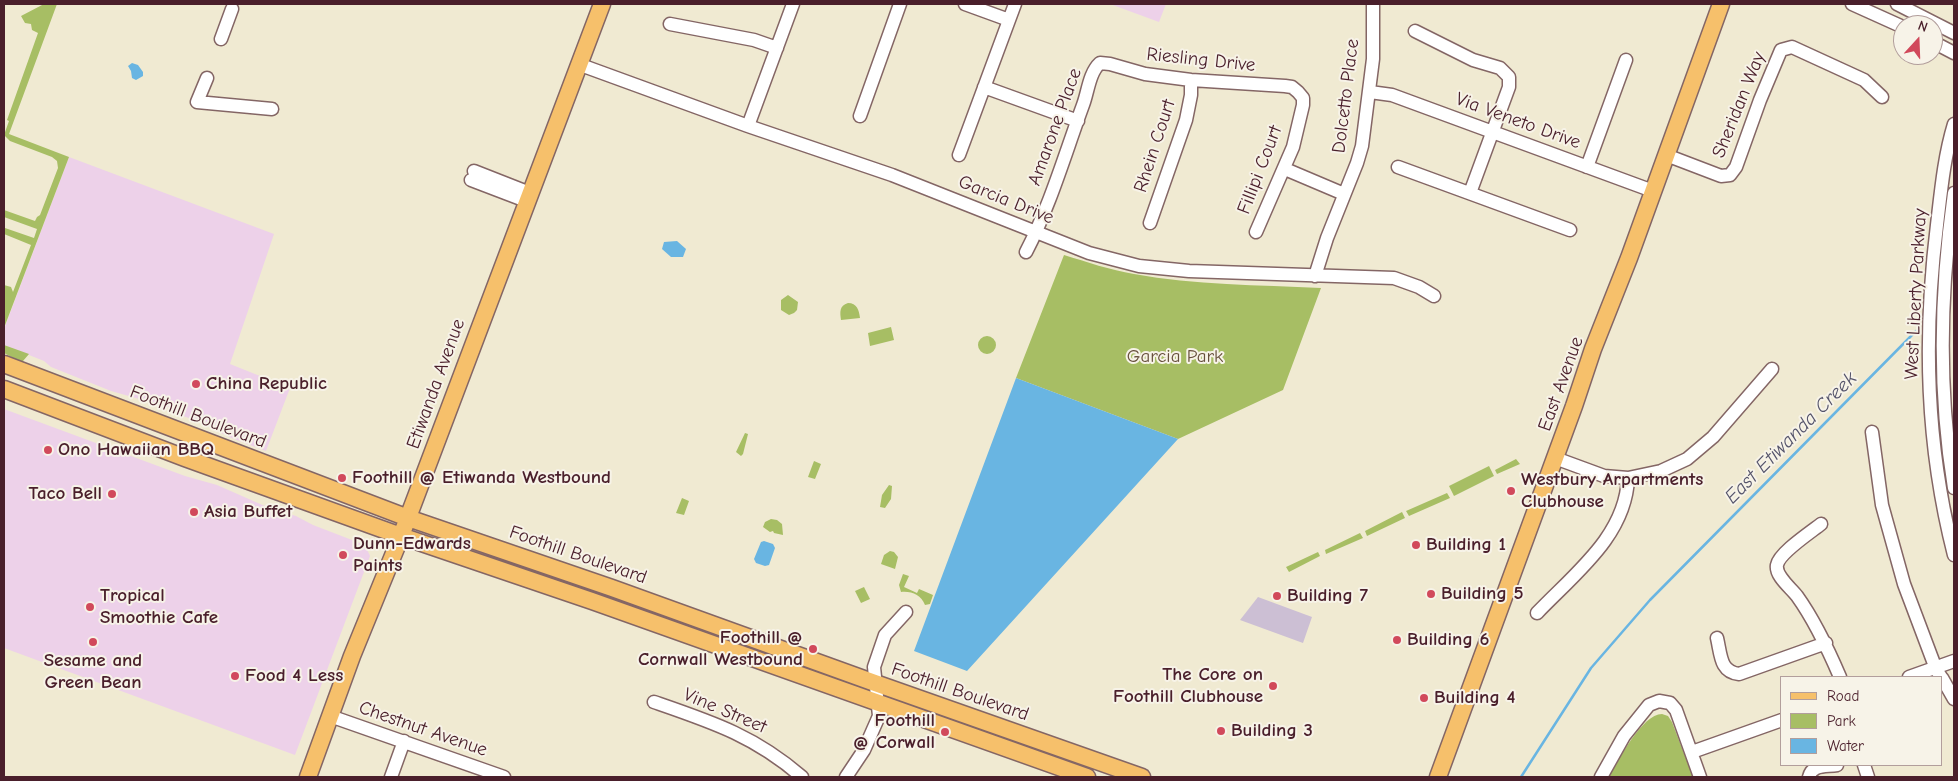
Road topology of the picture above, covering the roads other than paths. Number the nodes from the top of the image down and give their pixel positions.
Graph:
1 (602, 4) edge
2 (793, 4) edge
3 (900, 4) edge
4 (965, 4) edge
5 (1015, 4) edge
6 (1373, 4) edge
7 (1721, 4) edge
8 (1852, 4) edge
9 (1897, 4) edge
10 (232, 9) dead end
11 (1009, 20) junction
12 (1893, 22) edge
13 (670, 24) dead end
14 (1415, 31) dead end
15 (1954, 33) edge
16 (221, 39) dead end
17 (777, 48) junction
18 (1626, 60) dead end
19 (1100, 63) joint
20 (578, 64) junction
21 (207, 78) dead end
22 (1191, 80) junction
23 (984, 87) junction
24 (1298, 92) joint
25 (1370, 92) junction
26 (1882, 97) dead end
27 (272, 109) dead end
28 (860, 116) dead end
29 (1078, 121) junction
30 (1954, 124) edge
31 (748, 126) junction
32 (1492, 132) junction
33 (1666, 155) junction
34 (959, 156) dead end
35 (1945, 166) junction
36 (1398, 167) dead end
37 (1587, 167) junction
38 (1285, 169) junction
39 (472, 176) dead end
40 (1652, 191) junction
41 (1470, 193) junction
42 (1954, 193) edge
43 (1344, 194) junction
44 (528, 197) junction
45 (1951, 213) junction
46 (1150, 223) dead end
47 (1570, 230) dead end
48 (1036, 232) junction
49 (1256, 232) dead end
50 (1026, 252) dead end
51 (1315, 276) junction
52 (1434, 296) dead end
53 (4, 364) edge
54 (1772, 369) dead end
55 (4, 389) edge
56 (1872, 432) dead end
57 (1555, 458) junction
58 (1628, 478) junction
59 (1954, 488) edge
60 (408, 518) junction
61 (1822, 524) dead end
62 (401, 536) junction
63 (1954, 556) edge
64 (906, 612) dead end
65 (1537, 612) dead end
66 (1717, 638) dead end
67 (1826, 643) junction
68 (1954, 661) edge
69 (1940, 675) edge
70 (1840, 676) edge
71 (1924, 676) edge
72 (1943, 680) edge
73 (874, 683) junction
74 (1954, 699) edge
75 (654, 702) dead end
76 (878, 702) junction
77 (330, 716) junction
78 (1780, 721) edge
79 (404, 741) junction
80 (1692, 752) junction
81 (1818, 766) edge
82 (1809, 775) edge
83 (308, 777) edge
84 (391, 777) edge
85 (504, 777) edge
86 (802, 777) edge
87 (846, 777) edge
88 (1087, 777) edge
89 (1142, 777) edge
90 (1438, 777) edge
91 (1601, 777) edge
92 (1700, 777) edge

1 - 20 main road, Etiwanda Avenue
2 - 17 street
3 - 28 street
4 - 11 street
5 - 11 street
6 - 25 street, Dolcetto Place
7 - 33 main road, East Avenue
8 - 12 street
9 - 15 street
10 - 16 street
11 - 23 street
13 - 17 street
14 - 32 street
17 - 31 street
18 - 37 street
19 - 22 street, Riesling Drive
19 - 29 street, Amarone Place
20 - 31 street, Garcia Drive
20 - 44 main road, Etiwanda Avenue
21 - 27 street
22 - 24 street, Riesling Drive
22 - 46 street, Rhein Court
23 - 29 street
23 - 34 street
24 - 38 street, Fillipi Court
25 - 32 street, Via Veneto Drive
25 - 43 street, Dolcetto Place
26 - 33 street, Sheridan Way
29 - 48 street, Amarone Place
30 - 35 street, West Liberty Parkway
31 - 48 street, Garcia Drive
32 - 37 street, Via Veneto Drive
32 - 41 street
33 - 40 main road, East Avenue
35 - 45 street
35 - 63 street, West Liberty Parkway
36 - 41 street
37 - 40 street, Via Veneto Drive
38 - 43 street
38 - 49 street, Fillipi Court
39 - 44 street
40 - 57 main road, East Avenue
41 - 47 street
42 - 45 street, West Liberty Parkway
43 - 51 street, Dolcetto Place
44 - 60 main road, Etiwanda Avenue
45 - 59 street, West Liberty Parkway
48 - 50 street, Amarone Place
48 - 51 street, Garcia Drive
51 - 52 street, Garcia Drive
53 - 60 main road, Foothill Boulevard
54 - 58 street
55 - 62 main road, Foothill Boulevard
56 - 69 street
57 - 58 street
57 - 90 main road, East Avenue
58 - 65 street
60 - 62 main road, Etiwanda Avenue
60 - 73 main road, Foothill Boulevard
61 - 67 street
62 - 76 main road, Foothill Boulevard
62 - 77 main road, Etiwanda Avenue
64 - 73 street
66 - 67 street
67 - 70 street
68 - 69 street
69 - 71 street
72 - 74 street
73 - 76 street
73 - 89 main road, Foothill Boulevard
75 - 86 street, Vine Street
76 - 87 street
76 - 88 main road, Foothill Boulevard
77 - 79 street, Chestnut Avenue
77 - 83 main road, Etiwanda Avenue
78 - 80 street
79 - 84 street
79 - 85 street, Chestnut Avenue
80 - 91 street
80 - 92 street
81 - 82 street

